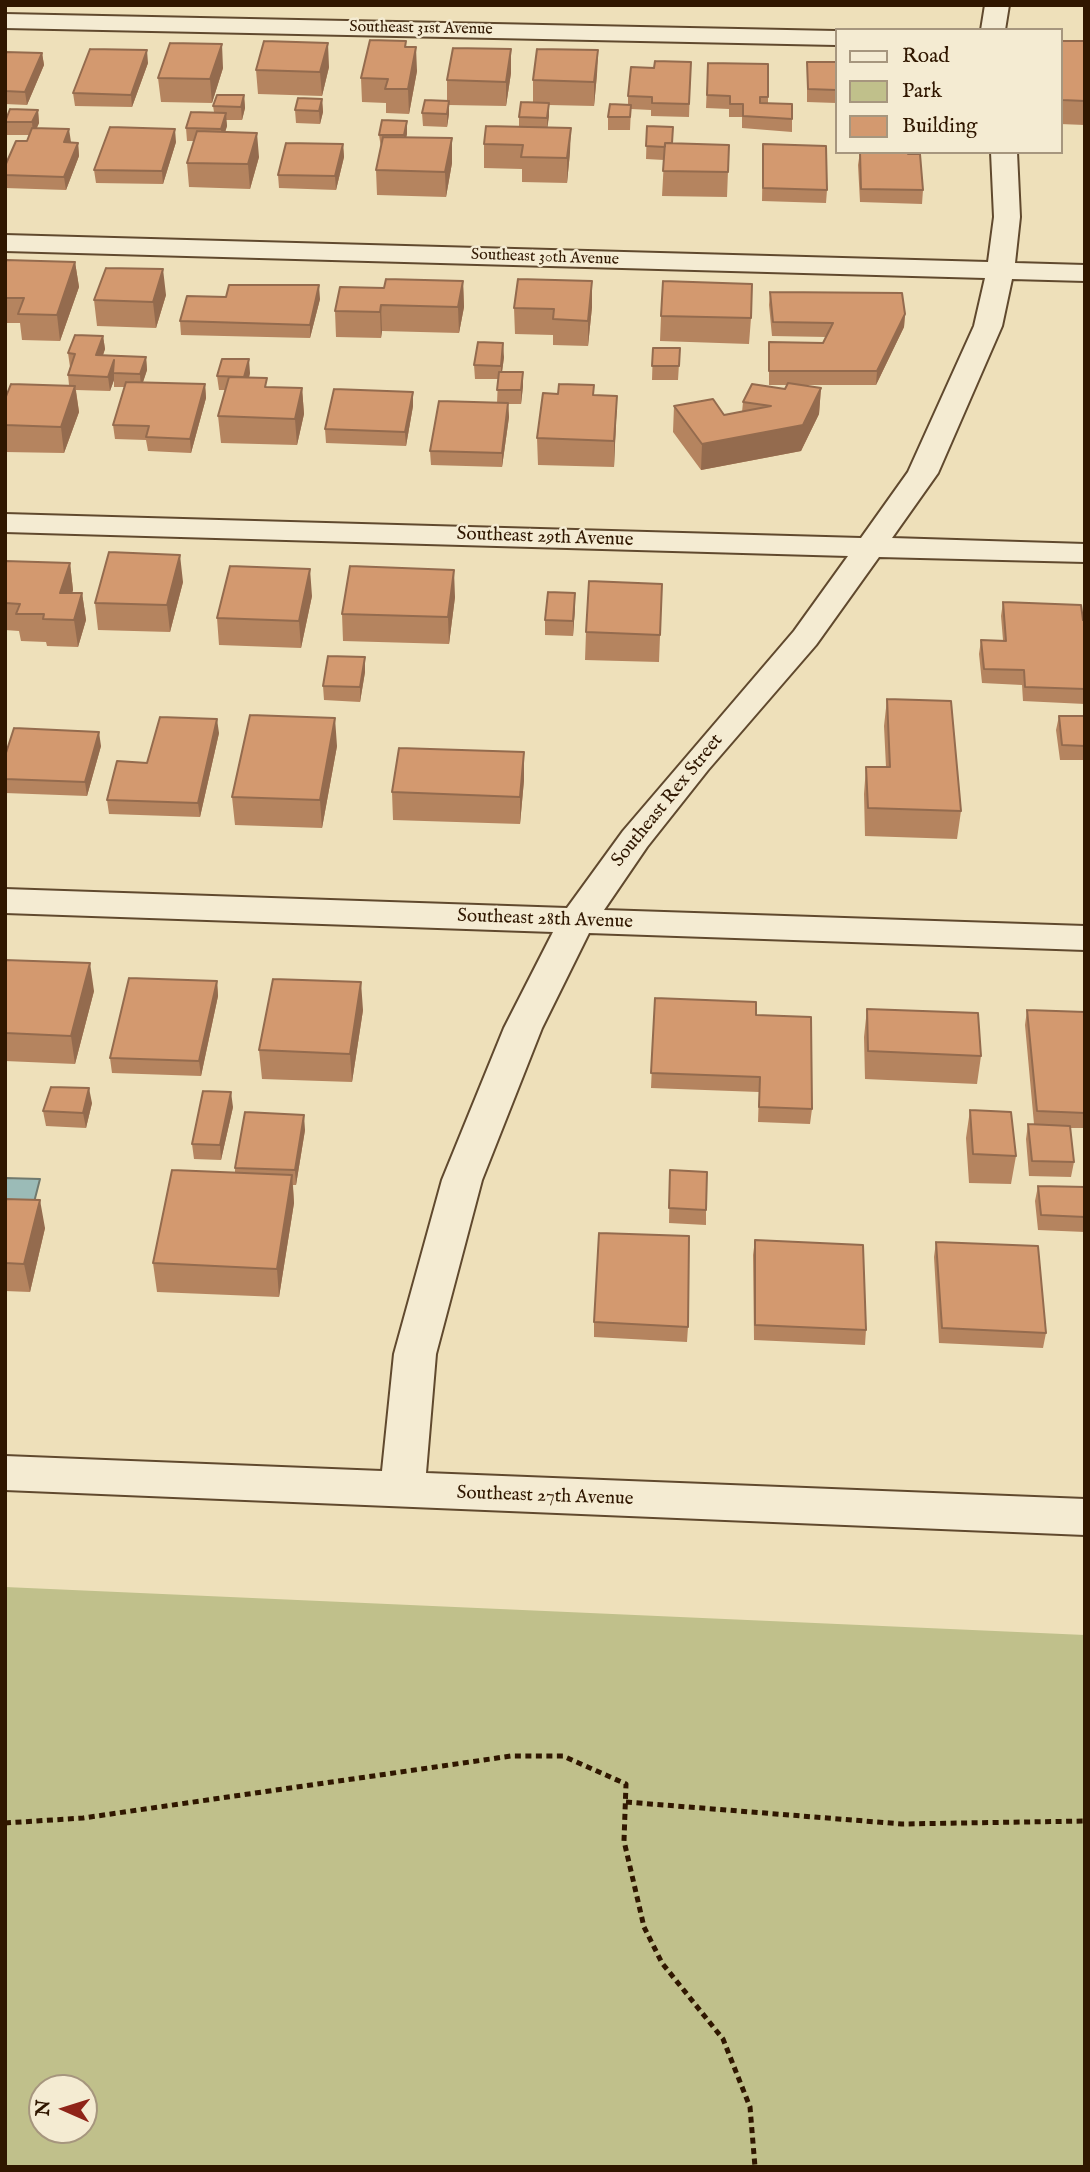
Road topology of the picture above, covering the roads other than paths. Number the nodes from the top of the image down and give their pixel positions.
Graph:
1 (997, 5) edge
2 (5, 20) edge
3 (993, 28) edge
4 (834, 38) edge
5 (1004, 154) edge
6 (5, 243) edge
7 (1000, 271) junction
8 (1085, 273) edge
9 (5, 523) edge
10 (871, 547) junction
11 (1085, 553) edge
12 (5, 901) edge
13 (577, 921) junction
14 (1085, 938) edge
15 (5, 1473) edge
16 (402, 1491) junction
17 (1085, 1517) edge

1 - 3 street
2 - 4 street, Southeast 31st Avenue
5 - 7 street, Southeast Rex Street
6 - 7 street, Southeast 30th Avenue
7 - 8 street, Southeast 30th Avenue
7 - 10 street, Southeast Rex Street
9 - 10 street, Southeast 29th Avenue
10 - 11 street, Southeast 29th Avenue
10 - 13 street, Southeast Rex Street
12 - 13 street, Southeast 28th Avenue
13 - 14 street, Southeast 28th Avenue
13 - 16 street, Southeast Rex Street
15 - 16 street, Southeast 27th Avenue
16 - 17 street, Southeast 27th Avenue

